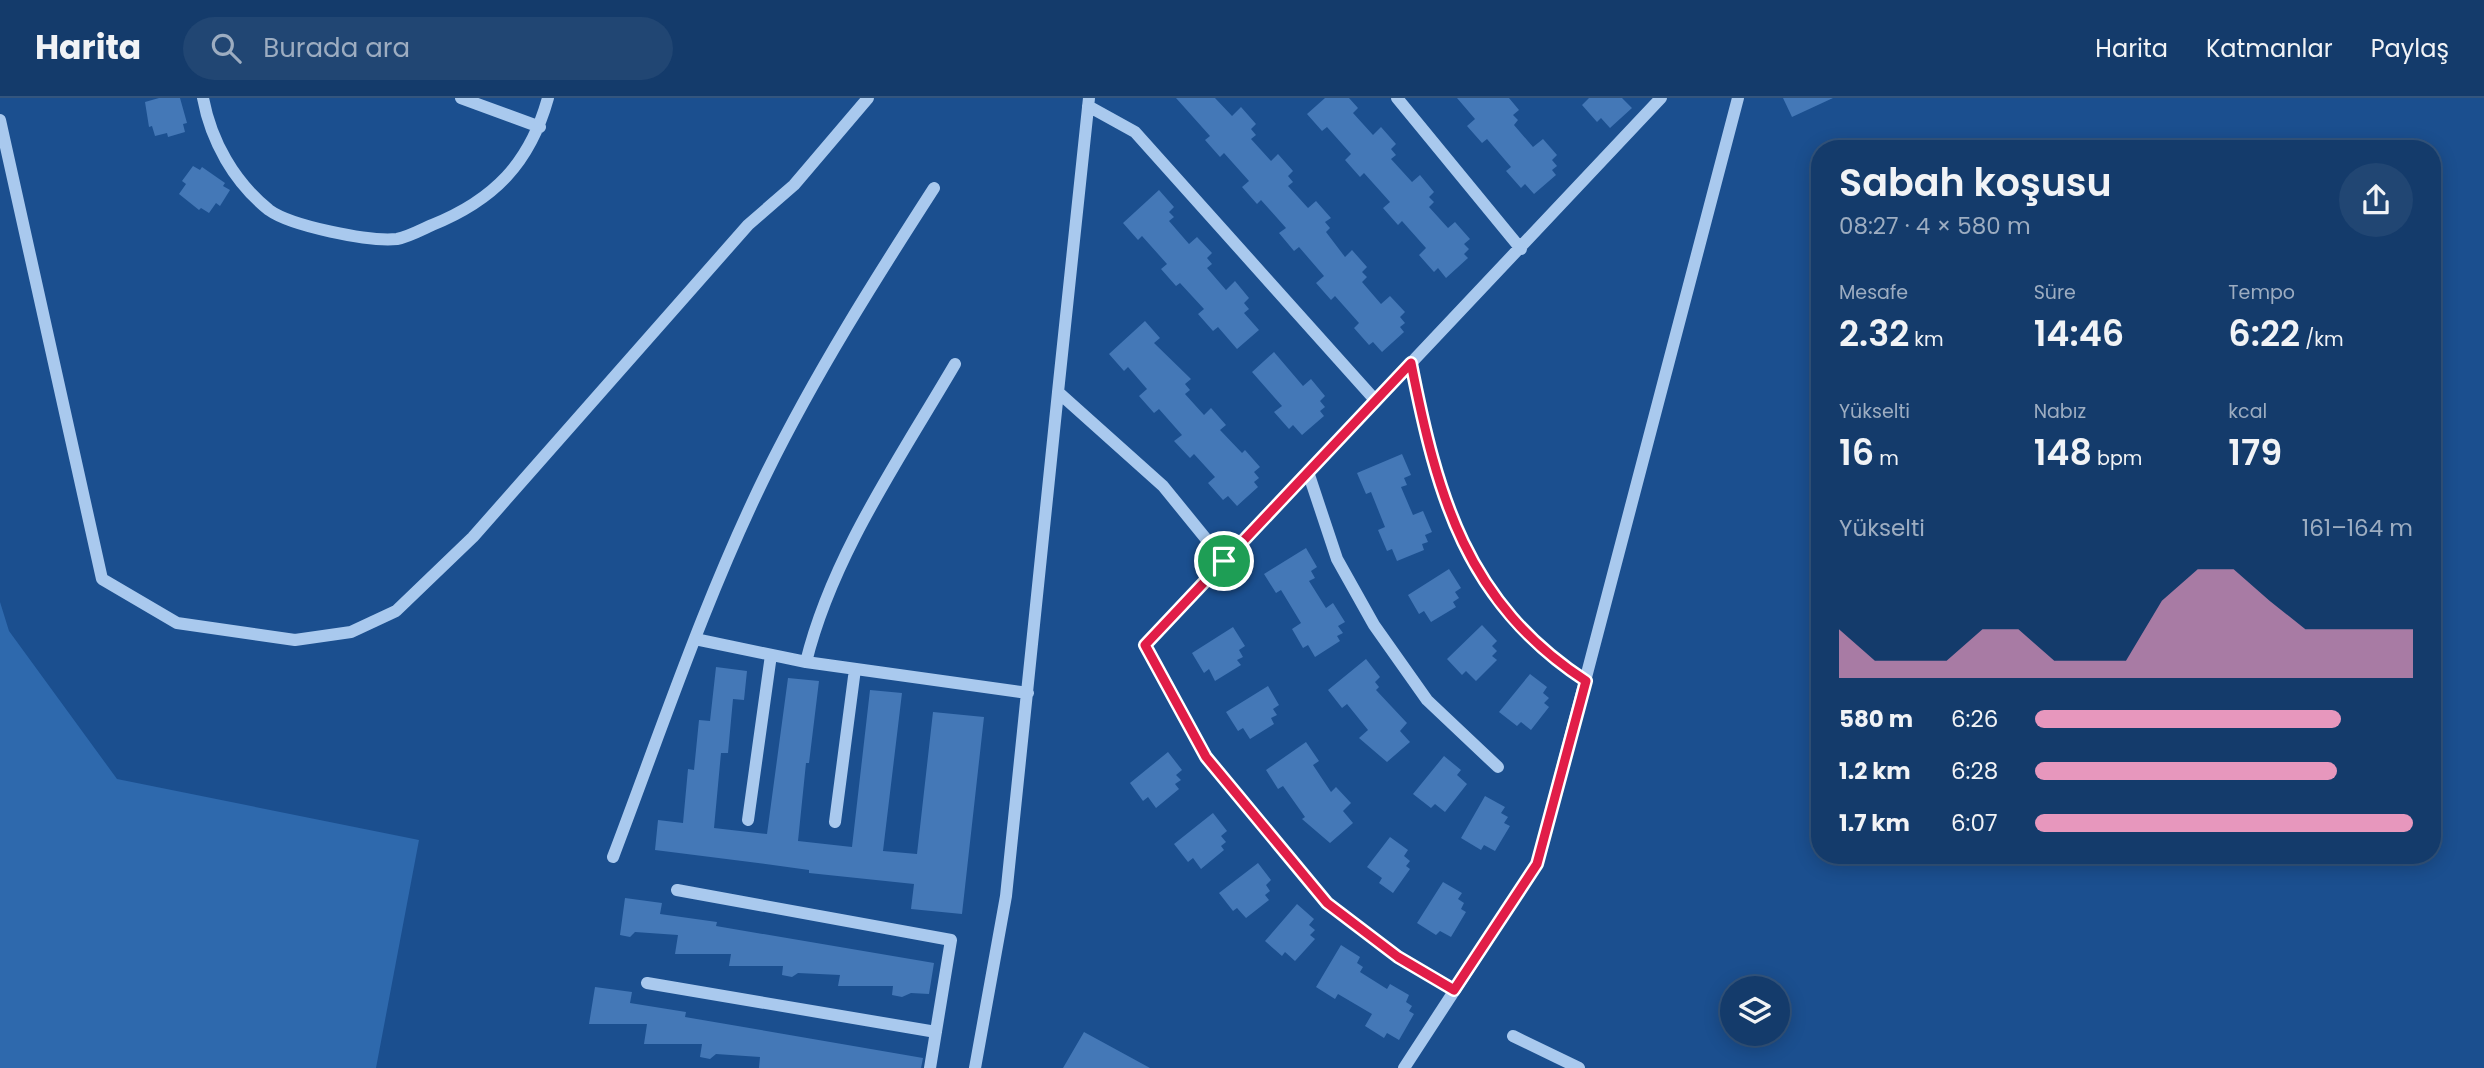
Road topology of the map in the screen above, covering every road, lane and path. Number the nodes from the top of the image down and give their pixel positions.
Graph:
1 (203, 98) edge
2 (461, 98) edge
3 (548, 98) edge
4 (868, 98) edge
5 (1397, 98) edge
6 (1661, 98) edge
7 (1738, 98) edge
8 (1088, 102) edge
9 (0, 120) edge
10 (540, 127) junction
11 (934, 188) dead end
12 (1521, 249) junction
13 (1411, 363) junction
14 (955, 364) dead end
15 (1058, 392) junction
16 (1376, 401) junction
17 (1308, 472) junction
18 (1224, 561) junction
19 (695, 639) junction
20 (771, 655) junction
21 (806, 662) junction
22 (855, 669) junction
23 (1586, 681) junction
24 (1028, 693) junction
25 (1498, 767) dead end
26 (748, 820) dead end
27 (835, 822) dead end
28 (613, 857) dead end
29 (677, 890) dead end
30 (647, 983) dead end
31 (1454, 990) junction
32 (936, 1032) junction
33 (1513, 1036) dead end
34 (930, 1068) edge
35 (975, 1068) edge
36 (1404, 1068) edge
37 (1579, 1068) edge

1 - 10 street
2 - 10 street
3 - 10 street
4 - 9 street
5 - 12 street
6 - 12 street
7 - 23 street
8 - 15 street
8 - 16 street
11 - 19 street
12 - 13 street
13 - 16 street
13 - 23 street
14 - 21 street
15 - 18 street
15 - 24 street
16 - 17 street
17 - 18 street
17 - 25 street
18 - 31 street
19 - 20 street
19 - 28 street
20 - 21 street
20 - 26 street
21 - 22 street
22 - 24 street
22 - 27 street
23 - 31 street
24 - 35 street
29 - 32 street
30 - 32 street
31 - 36 street
32 - 34 street
33 - 37 street

